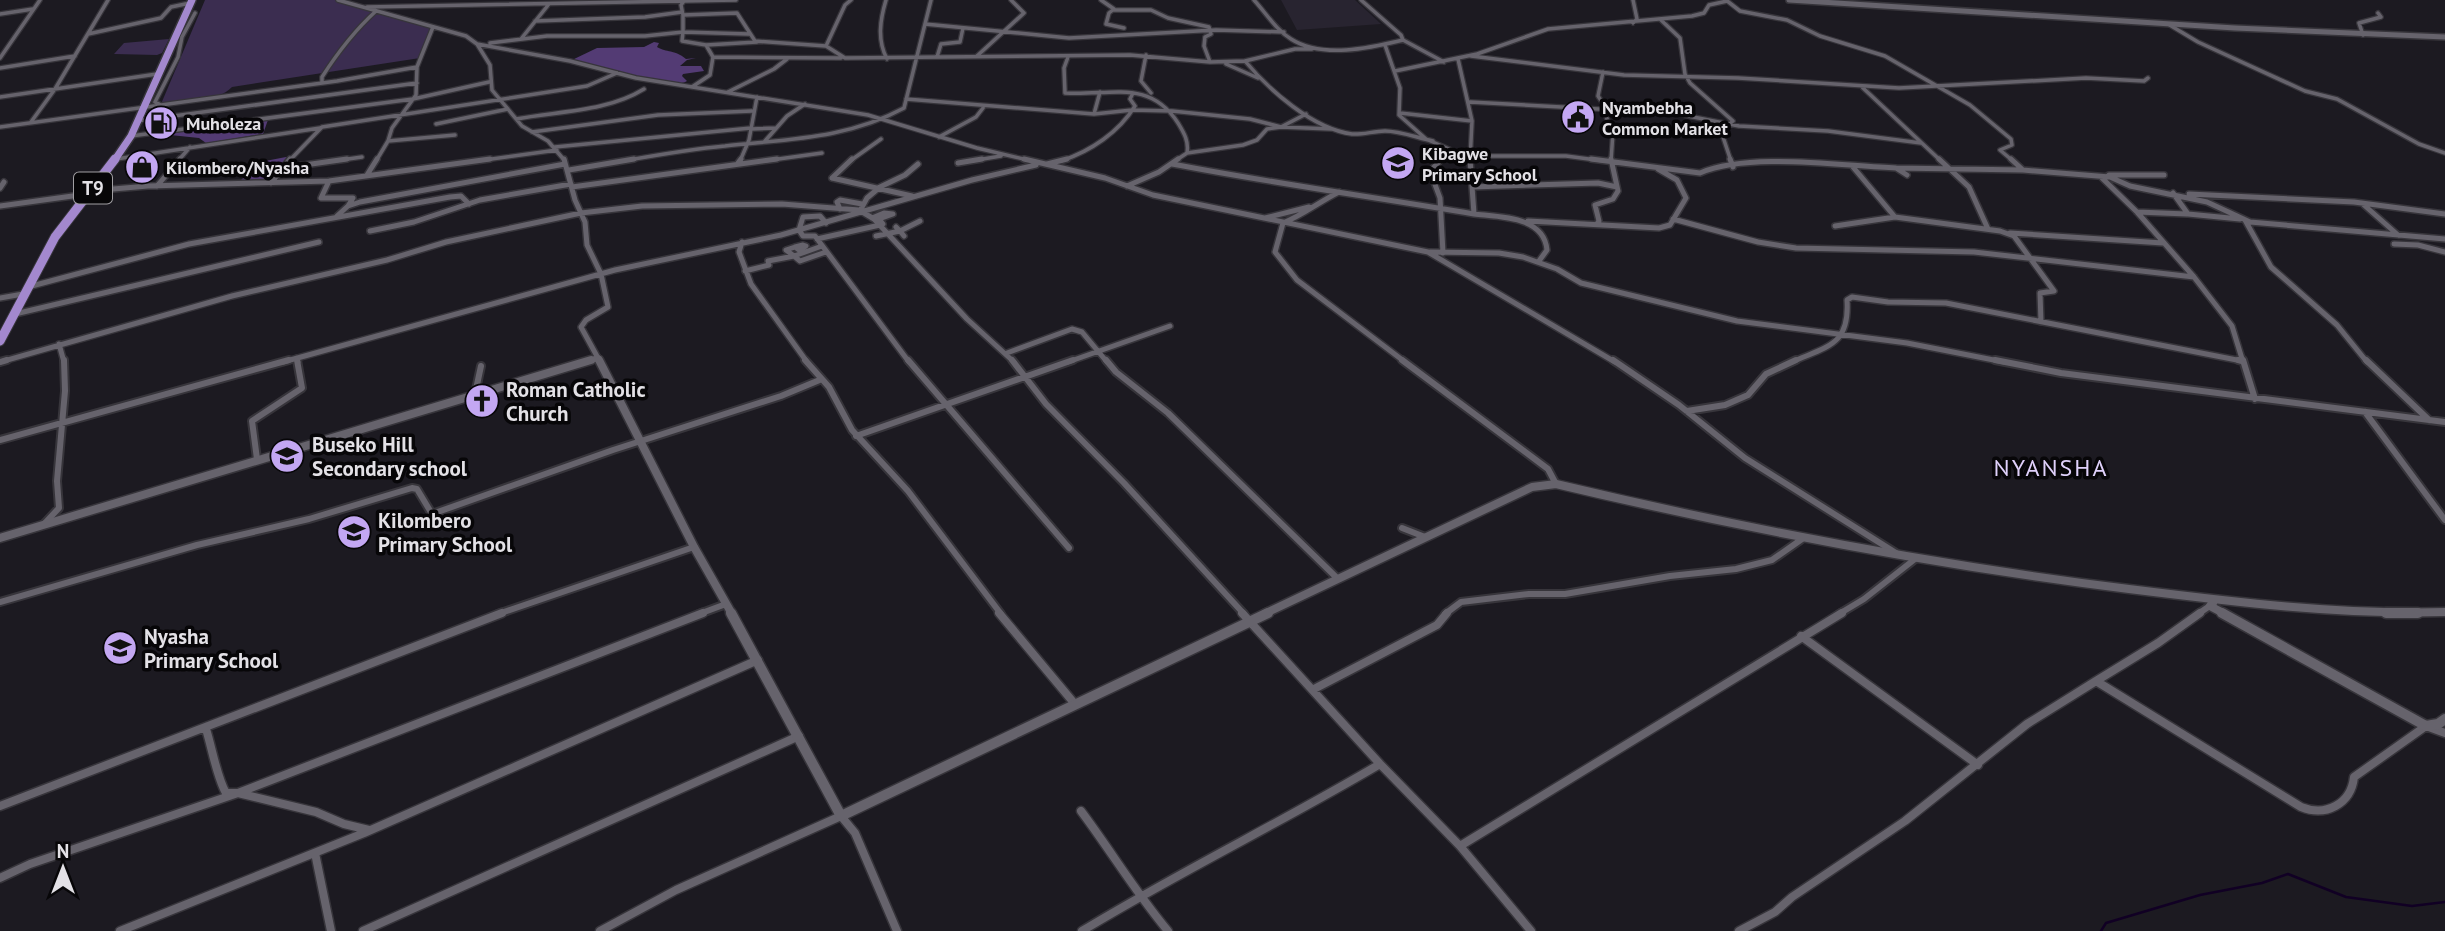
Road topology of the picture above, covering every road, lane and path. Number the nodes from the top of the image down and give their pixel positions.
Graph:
1 (40, 0) edge
2 (108, 0) edge
3 (338, 0) edge
4 (382, 0) edge
5 (736, 0) edge
6 (851, 0) edge
7 (886, 0) edge
8 (931, 0) edge
9 (1011, 0) edge
10 (1101, 0) edge
11 (1254, 0) edge
12 (1361, 0) edge
13 (1633, 0) edge
14 (1789, 0) edge
15 (191, 1) edge
16 (684, 1) edge
17 (1726, 1) edge
18 (1839, 1) edge
19 (373, 2) edge
20 (551, 2) edge
21 (364, 7) junction
22 (33, 9) junction
23 (1114, 10) junction
24 (376, 11) junction
25 (195, 13) dead end
26 (2378, 13) dead end
27 (0, 14) edge
28 (683, 14) junction
29 (1661, 20) junction
30 (535, 21) junction
31 (1633, 23) junction
32 (925, 24) junction
33 (2168, 24) junction
34 (433, 27) junction
35 (963, 28) junction
36 (1124, 28) dead end
37 (1210, 31) junction
38 (683, 32) junction
39 (1284, 32) junction
40 (1002, 33) junction
41 (88, 34) junction
42 (749, 34) junction
43 (2362, 35) junction
44 (2445, 37) edge
45 (520, 40) junction
46 (1403, 40) junction
47 (760, 42) junction
48 (477, 44) junction
49 (706, 45) junction
50 (1385, 45) junction
51 (826, 46) junction
52 (1327, 48) junction
53 (1146, 55) junction
54 (75, 56) junction
55 (1471, 56) junction
56 (713, 57) junction
57 (917, 57) junction
58 (937, 57) junction
59 (977, 57) junction
60 (1068, 57) junction
61 (0, 58) edge
62 (845, 58) junction
63 (787, 59) junction
64 (887, 59) junction
65 (1458, 59) junction
66 (1245, 61) junction
67 (1210, 62) junction
68 (1221, 62) junction
69 (1444, 62) junction
70 (417, 67) junction
71 (0, 68) edge
72 (1395, 71) junction
73 (1603, 72) junction
74 (617, 73) junction
75 (157, 74) junction
76 (1686, 77) junction
77 (2148, 78) dead end
78 (1260, 79) junction
79 (489, 82) junction
80 (322, 83) junction
81 (416, 83) junction
82 (692, 87) junction
83 (1863, 87) junction
84 (1942, 88) junction
85 (55, 89) junction
86 (644, 89) dead end
87 (1100, 92) junction
88 (726, 93) junction
89 (1133, 93) junction
90 (1152, 94) junction
91 (0, 97) edge
92 (757, 97) junction
93 (413, 99) junction
94 (500, 99) junction
95 (906, 99) junction
96 (1470, 102) junction
97 (805, 104) junction
98 (160, 105) junction
99 (142, 108) junction
100 (983, 108) junction
101 (1606, 108) junction
102 (508, 109) junction
103 (1132, 110) junction
104 (752, 111) junction
105 (1172, 111) junction
106 (1400, 113) junction
107 (404, 114) junction
108 (1094, 114) junction
109 (1307, 114) junction
110 (516, 119) junction
111 (885, 120) junction
112 (137, 121) junction
113 (1472, 121) junction
114 (30, 123) junction
115 (436, 124) dead end
116 (1731, 125) junction
117 (322, 127) junction
118 (1281, 127) junction
119 (0, 128) edge
120 (751, 128) junction
121 (776, 128) junction
122 (1332, 129) junction
123 (532, 132) junction
124 (455, 135) dead end
125 (131, 136) junction
126 (939, 137) junction
127 (881, 139) dead end
128 (388, 141) junction
129 (1433, 141) junction
130 (763, 142) junction
131 (750, 143) junction
132 (1921, 143) junction
133 (190, 148) junction
134 (556, 148) junction
135 (822, 153) dead end
136 (1187, 153) junction
137 (2445, 153) edge
138 (1464, 154) junction
139 (1457, 155) junction
140 (1471, 155) junction
141 (1006, 156) junction
142 (362, 157) dead end
143 (117, 159) junction
144 (1611, 160) junction
145 (1470, 162) junction
146 (738, 163) junction
147 (958, 163) dead end
148 (565, 164) junction
149 (918, 164) dead end
150 (1172, 164) junction
151 (1042, 165) junction
152 (1657, 167) junction
153 (1733, 167) junction
154 (1853, 167) junction
155 (283, 168) junction
156 (1896, 168) junction
157 (1952, 169) junction
158 (569, 170) junction
159 (2023, 170) junction
160 (367, 175) junction
161 (2097, 175) junction
162 (2164, 175) dead end
163 (1907, 176) dead end
164 (329, 181) junction
165 (4, 182) dead end
166 (271, 183) junction
167 (571, 185) junction
168 (157, 186) junction
169 (880, 187) junction
170 (1127, 187) junction
171 (1472, 187) junction
172 (1617, 187) junction
173 (0, 188) edge
174 (1339, 192) junction
175 (89, 193) junction
176 (2173, 193) junction
177 (914, 197) junction
178 (2361, 203) junction
179 (469, 204) junction
180 (862, 204) junction
181 (348, 206) junction
182 (1311, 206) junction
183 (1440, 207) junction
184 (0, 208) edge
185 (840, 209) junction
186 (2137, 212) junction
187 (581, 213) junction
188 (1474, 214) junction
189 (2189, 214) junction
190 (2445, 214) edge
191 (869, 215) junction
192 (335, 217) junction
193 (1895, 217) junction
194 (1262, 219) junction
195 (1673, 219) junction
196 (2243, 220) junction
197 (920, 221) dead end
198 (1526, 221) junction
199 (826, 223) junction
200 (1283, 223) junction
201 (1597, 224) junction
202 (880, 225) junction
203 (1835, 226) dead end
204 (1988, 229) junction
205 (799, 230) junction
206 (370, 231) dead end
207 (887, 233) junction
208 (2010, 233) junction
209 (876, 236) dead end
210 (2399, 236) junction
211 (817, 239) junction
212 (2445, 239) edge
213 (893, 240) junction
214 (319, 242) dead end
215 (741, 242) junction
216 (884, 243) dead end
217 (2163, 243) junction
218 (2394, 244) dead end
219 (795, 247) dead end
220 (824, 249) junction
221 (1428, 252) junction
222 (1443, 253) junction
223 (2445, 253) edge
224 (794, 256) junction
225 (2031, 260) junction
226 (1539, 261) junction
227 (746, 271) junction
228 (601, 274) junction
229 (2194, 277) junction
230 (24, 291) junction
231 (0, 298) edge
232 (13, 314) junction
233 (2041, 322) junction
234 (1170, 326) dead end
235 (1846, 334) junction
236 (0, 341) edge
237 (59, 344) junction
238 (1100, 350) junction
239 (1007, 353) junction
240 (297, 358) junction
241 (598, 358) junction
242 (2242, 361) junction
243 (0, 362) edge
244 (481, 366) dead end
245 (1024, 377) junction
246 (822, 379) junction
247 (475, 394) junction
248 (2255, 399) junction
249 (946, 405) junction
250 (1687, 411) junction
251 (2365, 412) junction
252 (2429, 420) junction
253 (2445, 422) edge
254 (62, 423) junction
255 (856, 436) junction
256 (0, 440) edge
257 (642, 440) junction
258 (257, 459) junction
259 (1556, 484) junction
260 (2445, 520) edge
261 (42, 525) junction
262 (1402, 528) dead end
263 (1425, 537) junction
264 (0, 538) edge
265 (1802, 539) junction
266 (694, 547) junction
267 (1069, 548) dead end
268 (1902, 556) junction
269 (1914, 559) junction
270 (1338, 579) junction
271 (0, 602) edge
272 (2214, 603) junction
273 (726, 604) junction
274 (2445, 612) edge
275 (1250, 621) junction
276 (1801, 636) junction
277 (758, 660) junction
278 (2096, 681) junction
279 (1314, 689) junction
280 (1074, 703) junction
281 (2445, 719) edge
282 (2426, 726) junction
283 (206, 729) junction
284 (2445, 733) edge
285 (799, 736) junction
286 (1380, 764) junction
287 (1978, 765) junction
288 (238, 793) junction
289 (0, 806) edge
290 (1081, 811) dead end
291 (841, 816) junction
292 (370, 830) junction
293 (1460, 846) junction
294 (314, 853) junction
295 (0, 878) edge
296 (1140, 897) junction
297 (618, 927) edge
298 (120, 931) edge
299 (331, 931) edge
300 (363, 931) edge
301 (600, 931) edge
302 (897, 931) edge
303 (1082, 931) edge
304 (1168, 931) edge
305 (1531, 931) edge
306 (1739, 931) edge

1 - 22 street
2 - 41 street
3 - 21 street
4 - 19 street
5 - 16 street
6 - 51 street
7 - 64 street
8 - 32 street
9 - 40 street
10 - 23 street
11 - 39 street
12 - 46 street
13 - 31 street
14 - 18 street
15 - 41 street
15 - 75 highway, T9
16 - 20 street
16 - 28 street
17 - 29 street
17 - 84 street
18 - 33 street
19 - 21 street
20 - 21 street
20 - 30 street
21 - 24 street
22 - 27 street
22 - 61 street
23 - 36 street
23 - 37 street
24 - 34 street
24 - 80 street
25 - 98 street
26 - 43 street
28 - 30 street
28 - 38 street
28 - 42 street
29 - 31 street
29 - 76 street
30 - 45 street
31 - 55 street
32 - 35 street
32 - 57 street
33 - 43 street
33 - 137 street
34 - 48 street
34 - 70 street
35 - 40 street
35 - 58 street
37 - 39 street
37 - 40 street
37 - 67 street
38 - 42 street
38 - 45 street
38 - 49 street
39 - 52 street
40 - 59 street
41 - 54 street
42 - 47 street
43 - 44 street
45 - 48 street
46 - 50 street
46 - 69 street
47 - 49 street
47 - 51 street
48 - 74 street
48 - 79 street
49 - 56 street
50 - 52 street
50 - 72 street
51 - 62 street
52 - 66 street
53 - 60 street
53 - 67 street
53 - 90 street
54 - 71 street
54 - 85 street
55 - 65 street
55 - 73 street
56 - 63 street
56 - 82 street
57 - 58 street
57 - 64 street
57 - 95 street
58 - 59 street
59 - 60 street
60 - 87 street
62 - 63 street
62 - 64 street
63 - 88 street
65 - 69 street
65 - 96 street
66 - 68 street
66 - 78 street
67 - 68 street
68 - 78 street
69 - 72 street
70 - 80 street
70 - 81 street
72 - 106 street
73 - 76 street
73 - 101 street
74 - 82 street
74 - 94 street
75 - 85 street
75 - 99 highway, T9
76 - 83 street
76 - 116 street
77 - 84 street
78 - 109 street
79 - 93 street
79 - 94 street
80 - 98 street
81 - 93 street
81 - 112 street
82 - 88 street
83 - 84 street
83 - 132 street
84 - 159 street
85 - 91 street
85 - 114 street
86 - 110 street
87 - 89 street
87 - 108 street
88 - 92 street
89 - 90 street
89 - 103 street
90 - 105 street
92 - 97 street
92 - 104 street
93 - 107 street
93 - 125 street
94 - 102 street
94 - 107 street
95 - 100 street
95 - 111 street
96 - 101 street
96 - 113 street
97 - 111 street
97 - 121 street
98 - 99 street
99 - 112 highway, T9
99 - 114 street
100 - 108 street
100 - 126 street
101 - 116 street
101 - 144 street
102 - 110 street
102 - 115 street
103 - 105 street
103 - 108 street
103 - 151 street
104 - 120 street
104 - 123 street
105 - 118 street
105 - 136 street
106 - 113 street
106 - 129 street
107 - 117 street
107 - 128 street
109 - 118 street
109 - 122 street
110 - 123 street
111 - 126 street
111 - 130 street
112 - 125 highway, T9
113 - 140 street
114 - 119 street
116 - 132 street
116 - 153 street
117 - 133 street
117 - 155 street
118 - 122 street
118 - 136 street
120 - 121 street
120 - 131 street
120 - 134 street
121 - 130 street
122 - 129 street
123 - 134 street
124 - 128 street
125 - 143 highway, T9
126 - 141 street
127 - 169 street
128 - 160 street
129 - 138 street
130 - 131 street
131 - 146 street
131 - 158 street
132 - 157 street
133 - 143 street
133 - 168 street
134 - 148 street
134 - 160 street
135 - 146 street
136 - 150 street
138 - 139 street
138 - 140 street
139 - 145 street
139 - 183 street
140 - 144 street
140 - 145 street
141 - 147 street
141 - 151 street
142 - 155 street
143 - 175 highway, T9
144 - 152 street
144 - 172 street
145 - 171 street
146 - 167 street
148 - 158 street
148 - 181 street
149 - 169 street
150 - 170 street
150 - 174 street
151 - 170 street
151 - 177 street
152 - 153 street
152 - 195 street
153 - 154 street
154 - 156 street
154 - 193 street
155 - 166 street
156 - 157 street
156 - 163 street
157 - 159 street
157 - 204 street
158 - 167 street
159 - 161 street
160 - 164 street
161 - 162 street
161 - 176 street
161 - 186 street
164 - 166 street
164 - 181 street
165 - 173 street
166 - 168 street
167 - 179 street
167 - 187 street
168 - 175 street
169 - 177 street
169 - 180 street
170 - 194 street
171 - 172 street
171 - 188 street
172 - 201 street
174 - 182 street
174 - 183 street
175 - 184 street
175 - 230 highway, T9
176 - 178 street
176 - 189 street
176 - 196 street
177 - 191 street
178 - 190 street
178 - 210 street
179 - 192 street
179 - 206 street
180 - 185 street
180 - 191 street
181 - 192 street
182 - 194 street
182 - 200 street
183 - 188 street
183 - 222 street
185 - 187 street
185 - 191 street
186 - 189 street
186 - 217 street
187 - 228 street
187 - 237 street
188 - 198 street
189 - 196 street
191 - 199 street
191 - 202 street
191 - 202 street
192 - 230 street
193 - 203 street
193 - 204 street
194 - 200 street
195 - 201 street
195 - 225 street
196 - 210 street
196 - 252 street
197 - 207 street
198 - 201 street
198 - 226 street
199 - 205 street
199 - 205 street
200 - 221 street
200 - 259 street
202 - 207 street
202 - 211 street
204 - 208 street
205 - 211 street
205 - 215 street
207 - 209 street
207 - 213 street
208 - 217 street
208 - 225 street
210 - 212 street
211 - 220 street
213 - 216 street
213 - 239 street
214 - 232 street
215 - 227 street
215 - 228 street
217 - 229 street
218 - 223 street
219 - 224 street
220 - 224 street
220 - 249 street
221 - 222 street
221 - 250 street
222 - 226 street
224 - 227 street
225 - 229 street
225 - 233 street
226 - 235 street
227 - 246 street
228 - 240 street
228 - 241 street
229 - 242 street
230 - 231 street
230 - 232 highway, T9
232 - 236 highway, T9
233 - 235 street
233 - 242 street
234 - 238 street
235 - 248 street
235 - 250 street
237 - 243 street
237 - 254 street
238 - 239 street
238 - 245 street
238 - 270 street
239 - 245 street
240 - 254 street
240 - 258 street
241 - 247 street
241 - 257 street
242 - 248 street
244 - 247 street
245 - 249 street
245 - 275 street
246 - 255 street
246 - 257 street
247 - 258 street
248 - 251 street
249 - 255 street
249 - 267 street
250 - 268 street
251 - 252 street
251 - 260 street
252 - 253 street
254 - 256 street
254 - 261 street
255 - 280 street
257 - 266 street
257 - 271 street
258 - 261 street
259 - 263 street
259 - 265 street
261 - 264 street
262 - 263 street
263 - 270 street
265 - 268 street
265 - 279 street
266 - 273 street
266 - 283 street
268 - 269 street
269 - 272 street
269 - 276 street
270 - 275 street
272 - 274 street
272 - 278 street
272 - 282 street
273 - 277 street
273 - 288 street
275 - 279 street
275 - 280 street
276 - 287 street
276 - 293 street
277 - 285 street
277 - 292 street
278 - 282 street
278 - 287 street
279 - 286 street
280 - 291 street
281 - 282 street
282 - 284 street
283 - 288 street
283 - 289 street
285 - 291 street
285 - 300 street
286 - 293 street
286 - 296 street
287 - 306 street
288 - 292 street
288 - 295 street
290 - 296 street
291 - 297 street
291 - 302 street
292 - 294 street
293 - 305 street
294 - 298 street
294 - 299 street
296 - 303 street
296 - 304 street
297 - 301 street

